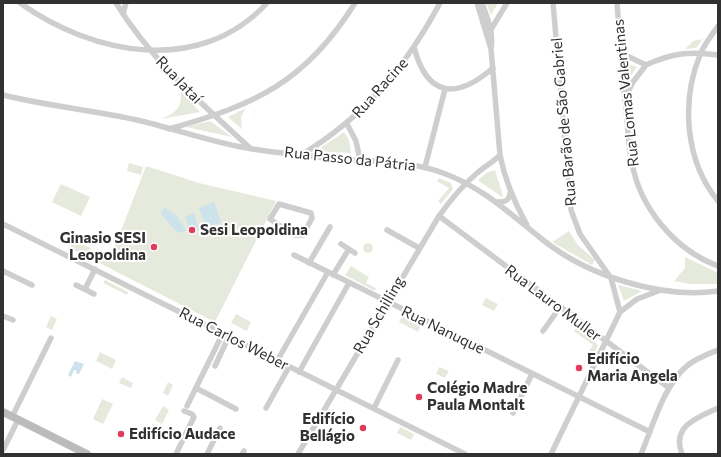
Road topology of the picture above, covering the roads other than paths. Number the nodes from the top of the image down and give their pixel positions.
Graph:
1 (20, 3) edge
2 (116, 3) edge
3 (126, 3) edge
4 (267, 3) edge
5 (355, 3) edge
6 (440, 3) edge
7 (477, 3) edge
8 (482, 3) edge
9 (507, 3) edge
10 (553, 3) edge
11 (617, 3) edge
12 (123, 14) junction
13 (488, 20) junction
14 (496, 20) junction
15 (718, 26) edge
16 (490, 31) junction
17 (414, 47) junction
18 (491, 49) junction
19 (151, 51) junction
20 (621, 53) junction
21 (701, 53) junction
22 (718, 55) edge
23 (646, 64) junction
24 (493, 68) junction
25 (445, 88) junction
26 (3, 96) edge
27 (625, 98) junction
28 (215, 116) junction
29 (347, 124) junction
30 (168, 129) junction
31 (250, 148) junction
32 (301, 155) junction
33 (500, 155) junction
34 (360, 160) junction
35 (490, 165) junction
36 (425, 167) junction
37 (503, 171) junction
38 (467, 182) junction
39 (510, 193) junction
40 (718, 201) edge
41 (498, 202) junction
42 (438, 216) junction
43 (3, 224) edge
44 (330, 227) dead end
45 (529, 229) junction
46 (387, 230) dead end
47 (289, 232) joint
48 (341, 244) dead end
49 (419, 248) junction
50 (349, 249) junction
51 (355, 252) dead end
52 (294, 255) dead end
53 (309, 263) junction
54 (718, 266) edge
55 (95, 269) junction
56 (3, 271) edge
57 (331, 274) junction
58 (611, 278) junction
59 (349, 283) junction
60 (32, 285) dead end
61 (76, 285) dead end
62 (85, 289) junction
63 (661, 290) junction
64 (718, 291) edge
65 (94, 294) dead end
66 (387, 302) junction
67 (560, 307) junction
68 (620, 312) junction
69 (3, 316) edge
70 (13, 320) dead end
71 (543, 331) dead end
72 (224, 333) junction
73 (229, 336) junction
74 (51, 338) dead end
75 (605, 342) junction
76 (718, 350) edge
77 (398, 360) dead end
78 (277, 361) junction
79 (215, 366) dead end
80 (290, 367) junction
81 (299, 372) junction
82 (532, 374) junction
83 (196, 388) junction
84 (669, 388) junction
85 (335, 390) junction
86 (578, 396) junction
87 (266, 408) dead end
88 (374, 408) junction
89 (716, 408) edge
90 (236, 409) dead end
91 (3, 412) edge
92 (514, 413) dead end
93 (718, 416) edge
94 (15, 418) junction
95 (220, 428) dead end
96 (650, 432) junction
97 (3, 450) edge
98 (86, 454) edge
99 (176, 454) edge
100 (207, 454) edge
101 (298, 454) edge
102 (465, 454) edge
103 (551, 454) edge
104 (641, 454) edge
105 (682, 454) edge

1 - 19 street
2 - 12 street, Rua Jataí
3 - 12 street
4 - 19 street
5 - 28 street
6 - 17 street, Rua Racine
7 - 18 street
8 - 13 street
9 - 14 street
10 - 58 street, Rua Barão de São Gabriel
11 - 20 street, Rua Lomas Valentinas
12 - 19 street, Rua Jataí
13 - 14 street
13 - 16 street
14 - 16 street
15 - 21 street
16 - 18 street
17 - 25 street
17 - 29 street, Rua Racine
18 - 24 street
19 - 28 street, Rua Jataí
20 - 23 street
20 - 27 street, Rua Lomas Valentinas
21 - 22 street
21 - 23 street
21 - 40 street
23 - 27 street
24 - 25 street
24 - 33 street
25 - 36 street
26 - 30 street, Rua Passo da Pátria
27 - 54 street, Rua Lomas Valentinas
28 - 30 street
28 - 31 street, Rua Jataí
29 - 32 street, Rua Racine
29 - 34 street
30 - 31 street, Rua Passo da Pátria
31 - 32 street, Rua Passo da Pátria
32 - 34 street, Rua Passo da Pátria
33 - 35 street, Rua Schilling
33 - 37 street
34 - 36 street, Rua Passo da Pátria
35 - 37 street
35 - 38 street, Rua Schilling
36 - 38 street, Rua Passo da Pátria
37 - 39 street
38 - 41 street, Rua Passo da Pátria
38 - 42 street, Rua Schilling
39 - 41 street
39 - 45 street
41 - 45 street, Rua Passo da Pátria
42 - 49 street, Rua Schilling
42 - 67 street, Rua Lauro Muller
43 - 55 street, Rua Carlos Weber
44 - 53 street
45 - 58 street, Rua Passo da Pátria
46 - 49 street
47 - 47 street
48 - 50 street
49 - 66 street, Rua Schilling
50 - 51 street
50 - 57 street
52 - 53 street, Rua Nanuque
53 - 57 street, Rua Nanuque
55 - 62 street
55 - 72 street, Rua Carlos Weber
56 - 60 street
57 - 59 street, Rua Nanuque
57 - 78 street
58 - 63 street, Rua Passo da Pátria
58 - 68 street
59 - 66 street, Rua Nanuque
59 - 81 street
61 - 62 street
62 - 65 street
63 - 64 street, Rua Passo da Pátria
63 - 68 street
66 - 82 street, Rua Nanuque
66 - 85 street, Rua Schilling
67 - 71 street
67 - 75 street, Rua Lauro Muller
68 - 75 street
69 - 70 street
72 - 73 street, Rua Carlos Weber
72 - 83 street
73 - 78 street, Rua Carlos Weber
73 - 79 street
74 - 94 street
75 - 84 street, Rua Lauro Muller
75 - 86 street
76 - 84 street
77 - 88 street
78 - 80 street, Rua Carlos Weber
80 - 81 street, Rua Carlos Weber
80 - 87 street
81 - 85 street, Rua Carlos Weber
82 - 86 street, Rua Nanuque
82 - 92 street
83 - 90 street
83 - 99 street
84 - 96 street
85 - 88 street, Rua Carlos Weber
85 - 101 street, Rua Schilling
86 - 96 street, Rua Nanuque
86 - 103 street
88 - 102 street, Rua Carlos Weber
89 - 93 street
89 - 105 street
91 - 94 main road
94 - 97 street
94 - 98 main road
95 - 100 street
96 - 104 street

